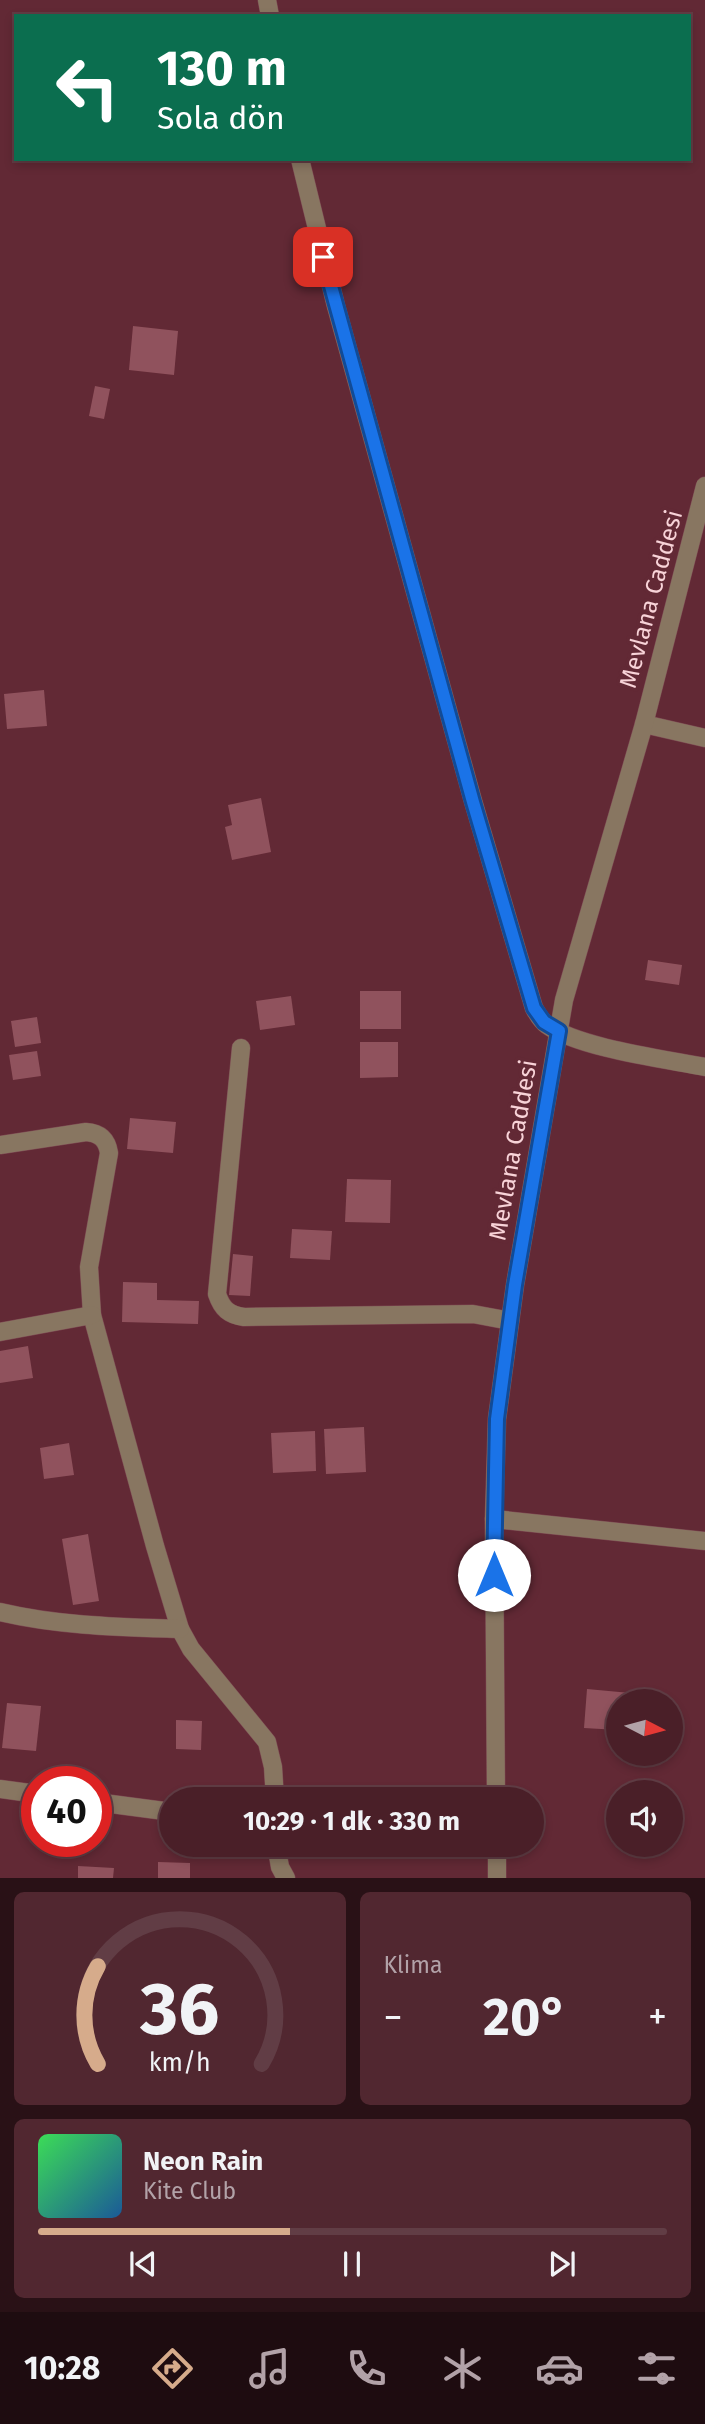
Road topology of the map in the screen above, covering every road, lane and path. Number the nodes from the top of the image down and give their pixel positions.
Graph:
1 (300, 161) edge
2 (705, 486) edge
3 (644, 724) junction
4 (705, 738) edge
5 (559, 1031) junction
6 (241, 1048) dead end
7 (705, 1067) edge
8 (0, 1145) edge
9 (92, 1315) junction
10 (510, 1321) junction
11 (0, 1332) edge
12 (494, 1519) junction
13 (705, 1541) edge
14 (0, 1612) edge
15 (180, 1629) junction
16 (274, 1787) edge
17 (496, 1787) edge
18 (0, 1789) edge
19 (21, 1792) edge
20 (112, 1804) edge
21 (159, 1810) edge
22 (278, 1857) edge
23 (497, 1857) edge
24 (286, 1878) edge
25 (497, 1878) edge

1 - 5 street
2 - 3 street, Mevlana Caddesi
3 - 4 street
3 - 5 street, Mevlana Caddesi
5 - 7 street
5 - 10 street, Mevlana Caddesi
6 - 10 street
8 - 9 street
9 - 11 street
9 - 15 street
10 - 12 street, Mevlana Caddesi
12 - 13 street
12 - 17 street, Mevlana Caddesi
14 - 15 street
15 - 16 street
18 - 19 street
20 - 21 street
22 - 24 street
23 - 25 street

